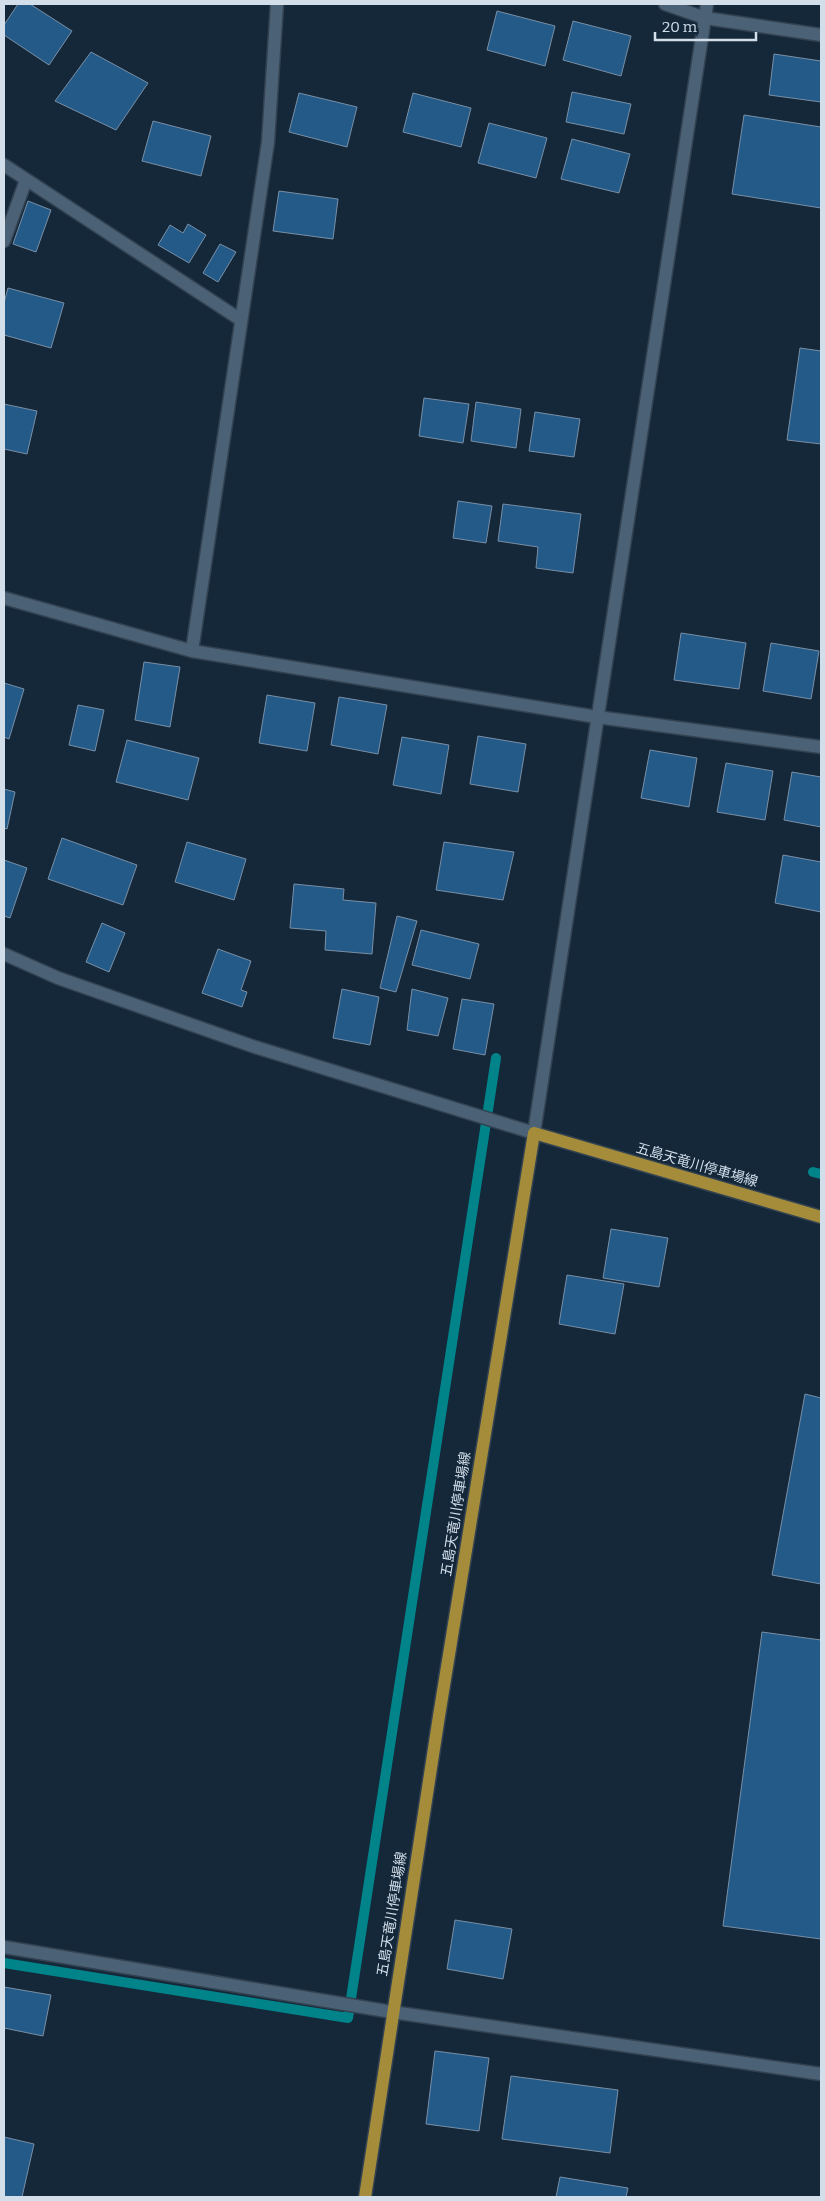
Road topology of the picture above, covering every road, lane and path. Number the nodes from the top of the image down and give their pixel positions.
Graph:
1 (277, 4) edge
2 (666, 4) edge
3 (707, 4) edge
4 (705, 18) junction
5 (821, 35) edge
6 (4, 165) edge
7 (26, 180) junction
8 (4, 241) edge
9 (241, 320) junction
10 (4, 598) edge
11 (192, 651) junction
12 (597, 717) junction
13 (821, 747) edge
14 (4, 954) edge
15 (534, 1132) junction
16 (821, 1217) edge
17 (4, 1947) edge
18 (392, 2012) junction
19 (821, 2074) edge
20 (365, 2197) edge

1 - 9 street
2 - 4 street
3 - 4 street
4 - 5 street
4 - 12 street
6 - 7 street
7 - 8 street
7 - 9 street
9 - 11 street
10 - 11 street
11 - 12 street
12 - 13 street
12 - 15 street
14 - 15 street
15 - 16 main road, 五島天竜川停車場線
15 - 18 main road, 五島天竜川停車場線
17 - 18 street
18 - 19 street
18 - 20 main road, 五島天竜川停車場線

